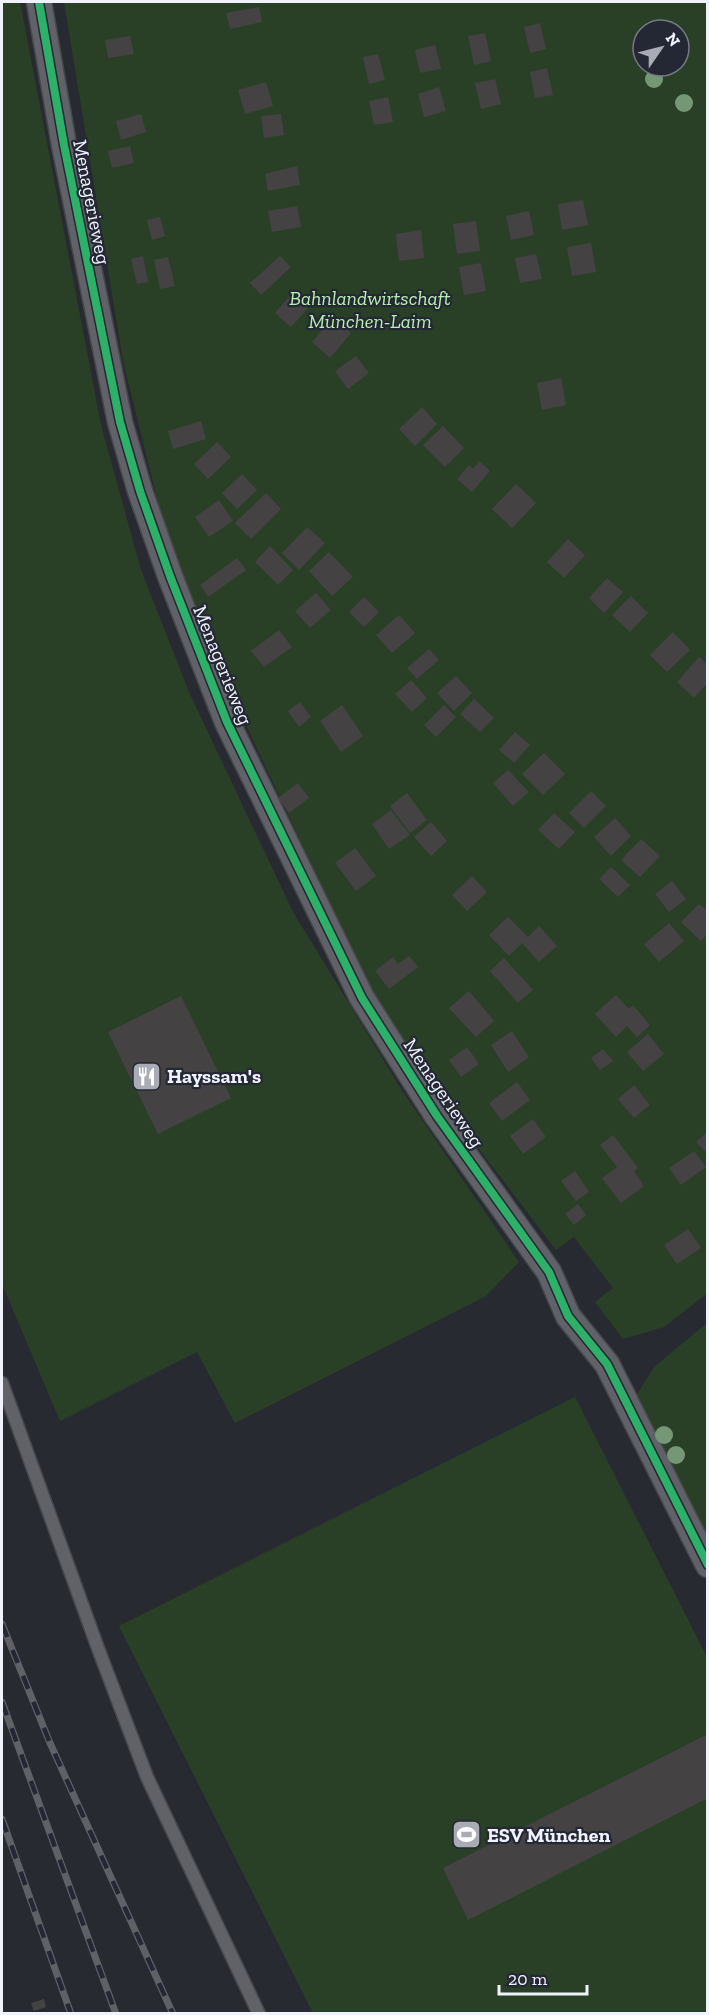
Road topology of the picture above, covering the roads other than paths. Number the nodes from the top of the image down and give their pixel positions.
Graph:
1 (39, 2) edge
2 (2, 1383) edge
3 (708, 1565) edge
4 (259, 2013) edge

1 - 3 street, Menagerieweg
2 - 4 lane

